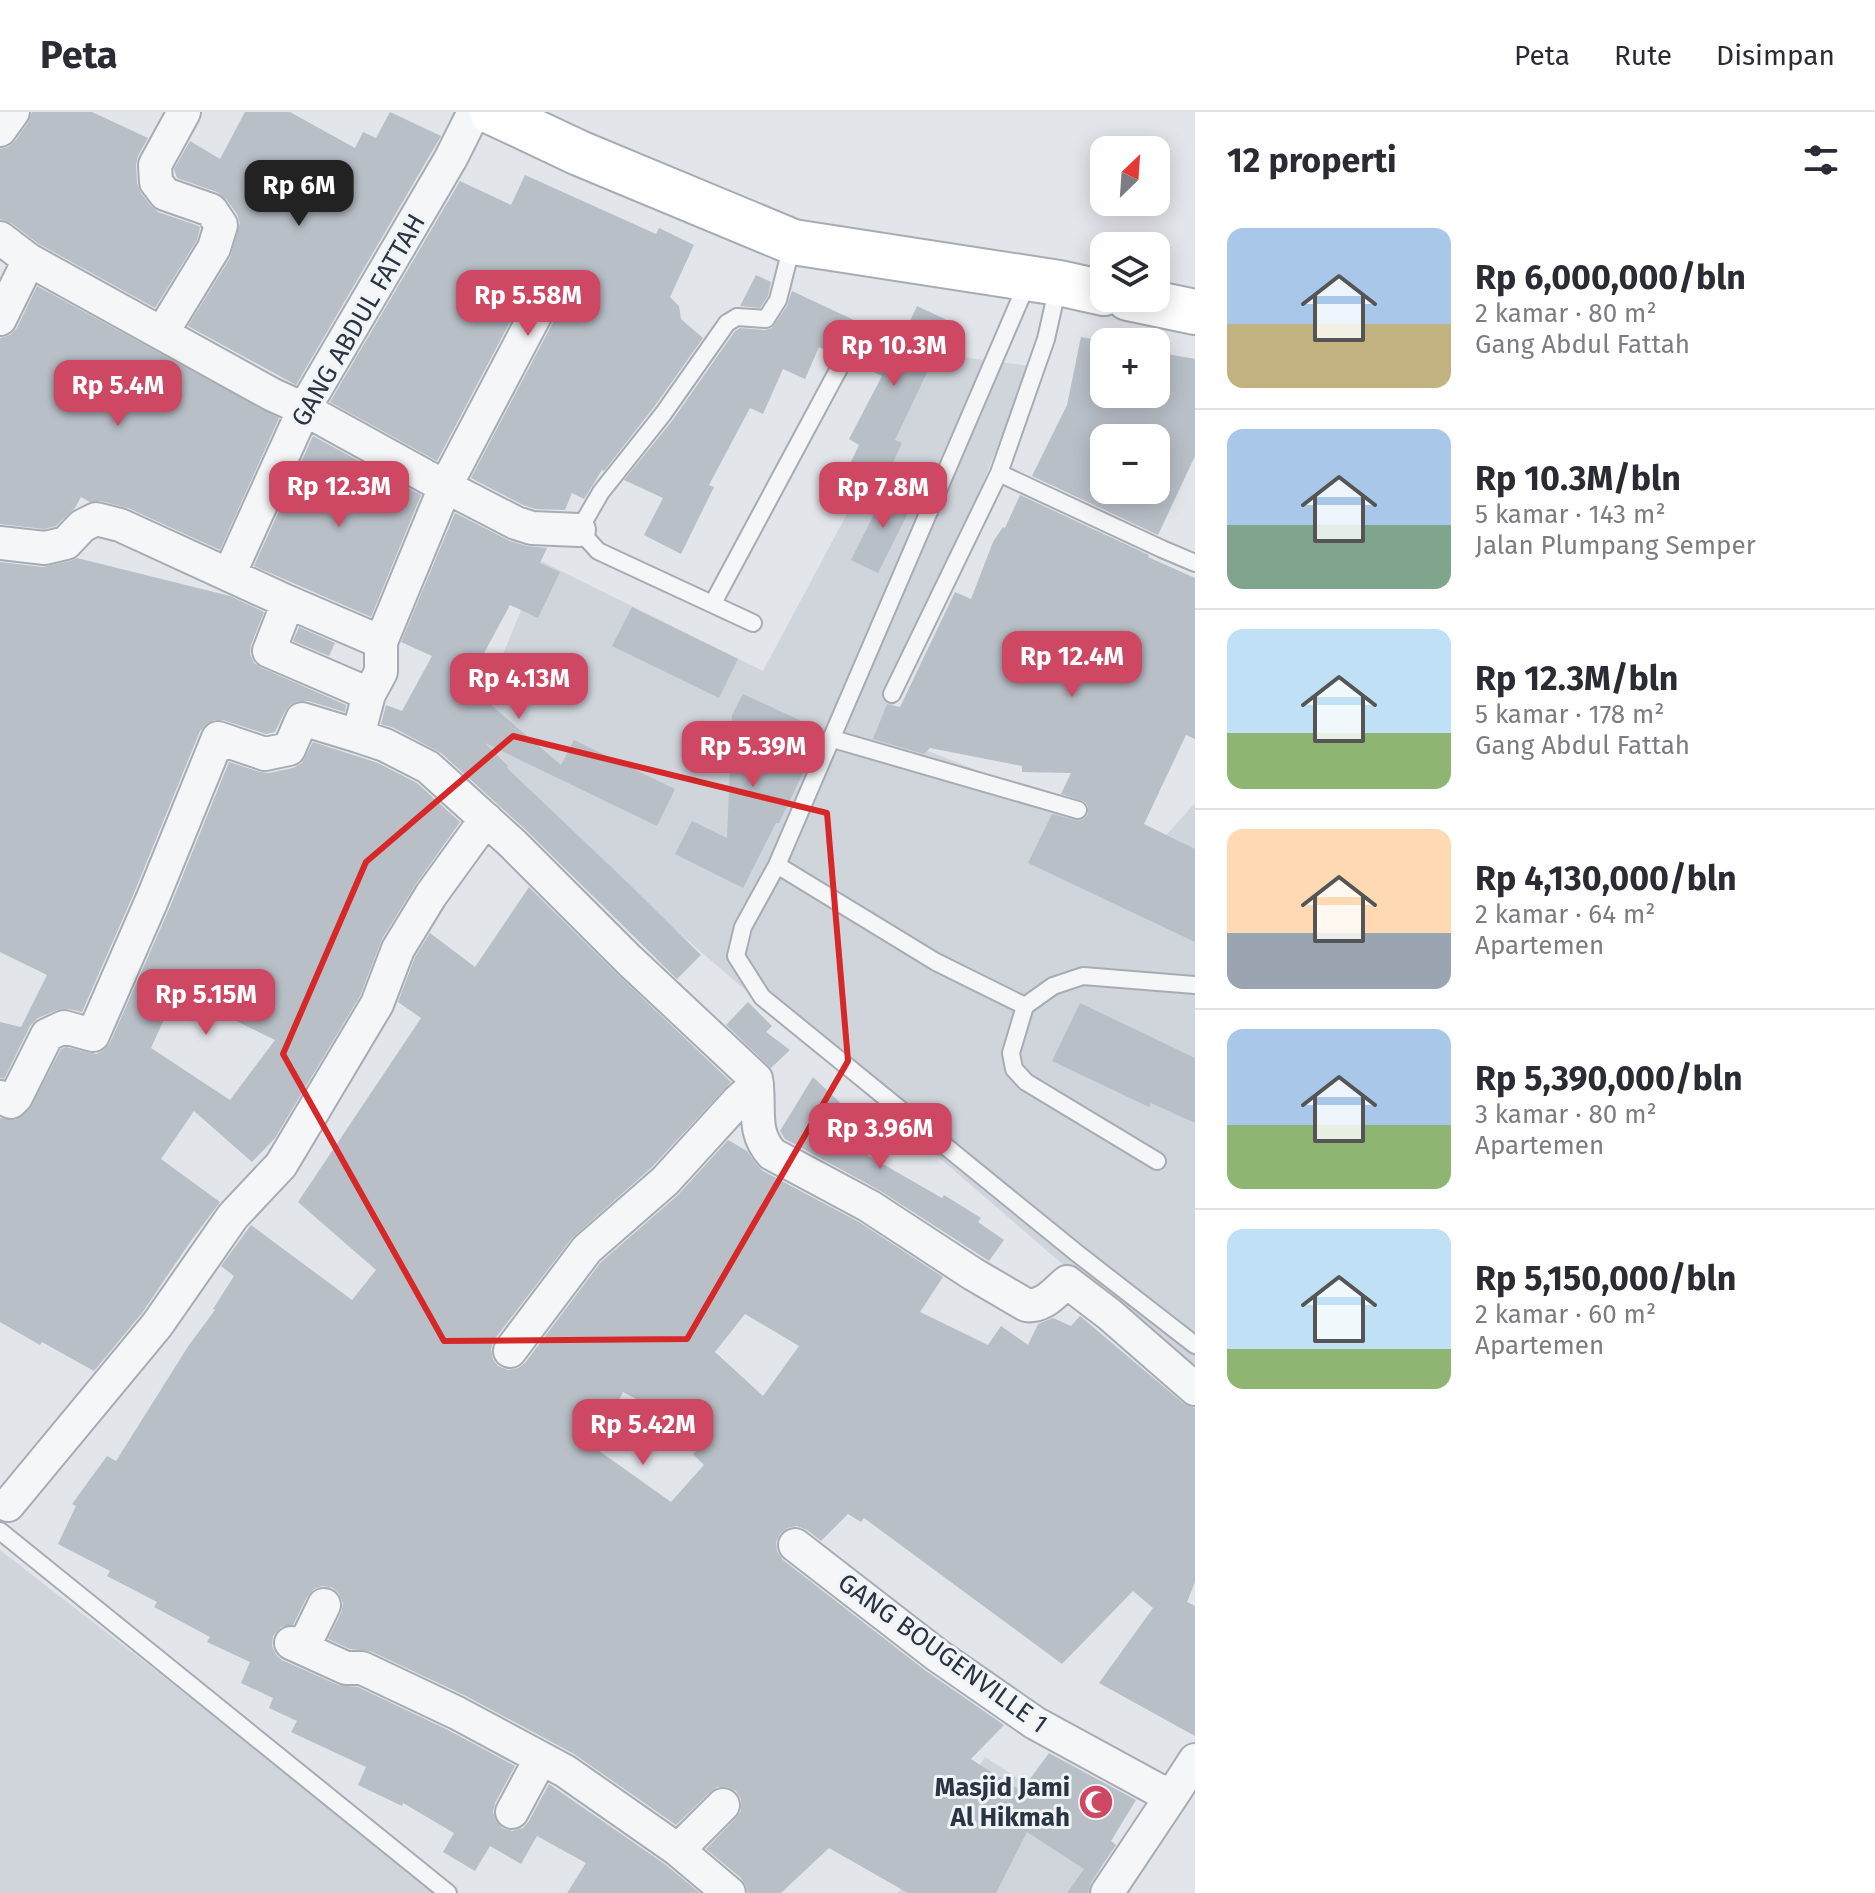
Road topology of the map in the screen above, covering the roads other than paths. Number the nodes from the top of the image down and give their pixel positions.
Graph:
1 (13, 112) edge
2 (184, 112) edge
3 (474, 112) edge
4 (492, 112) edge
5 (0, 130) edge
6 (0, 238) edge
7 (793, 242) junction
8 (29, 260) junction
9 (1044, 281) junction
10 (1090, 290) edge
11 (540, 306) dead end
12 (1170, 307) edge
13 (1195, 312) edge
14 (0, 319) edge
15 (162, 333) junction
16 (858, 333) dead end
17 (304, 409) junction
18 (999, 473) junction
19 (445, 487) junction
20 (579, 530) junction
21 (0, 543) edge
22 (1195, 563) edge
23 (229, 575) junction
24 (288, 602) junction
25 (713, 603) junction
26 (753, 623) dead end
27 (381, 642) junction
28 (369, 694) junction
29 (892, 694) dead end
30 (358, 736) junction
31 (833, 739) junction
32 (1078, 810) dead end
33 (486, 819) junction
34 (777, 865) junction
35 (1195, 985) edge
36 (1025, 1006) junction
37 (757, 1084) junction
38 (0, 1097) edge
39 (1157, 1161) dead end
40 (1195, 1345) edge
41 (510, 1351) dead end
42 (1195, 1389) edge
43 (4, 1518) edge
44 (795, 1545) dead end
45 (324, 1605) dead end
46 (541, 1758) junction
47 (1195, 1760) edge
48 (1176, 1791) junction
49 (723, 1805) dead end
50 (512, 1812) dead end
51 (678, 1850) junction
52 (448, 1893) edge
53 (729, 1893) edge
54 (1107, 1893) edge

1 - 5 street
2 - 15 street
3 - 17 street, GANG ABDUL FATTAH
4 - 7 main road
6 - 8 street
7 - 9 main road
7 - 20 lane
8 - 14 street
8 - 15 street
9 - 10 main road
9 - 18 lane
9 - 31 lane
11 - 19 street
12 - 13 main road
15 - 17 street
16 - 25 lane
17 - 19 street
17 - 23 street, GANG ABDUL FATTAH
18 - 22 lane
18 - 29 lane
19 - 20 street
19 - 27 street
20 - 25 lane
21 - 23 street
23 - 24 street
24 - 27 street
24 - 28 street
25 - 26 lane
27 - 28 street
28 - 30 street
30 - 33 street
30 - 38 street
31 - 32 lane
31 - 34 lane
33 - 37 street
33 - 43 street
34 - 36 lane
34 - 40 lane
35 - 36 lane
36 - 39 lane
37 - 41 street
37 - 42 street
43 - 52 lane
44 - 48 street, GANG BOUGENVILLE 1
45 - 46 street
46 - 50 street
46 - 51 street
47 - 48 street
48 - 54 street
49 - 51 street
51 - 53 street

